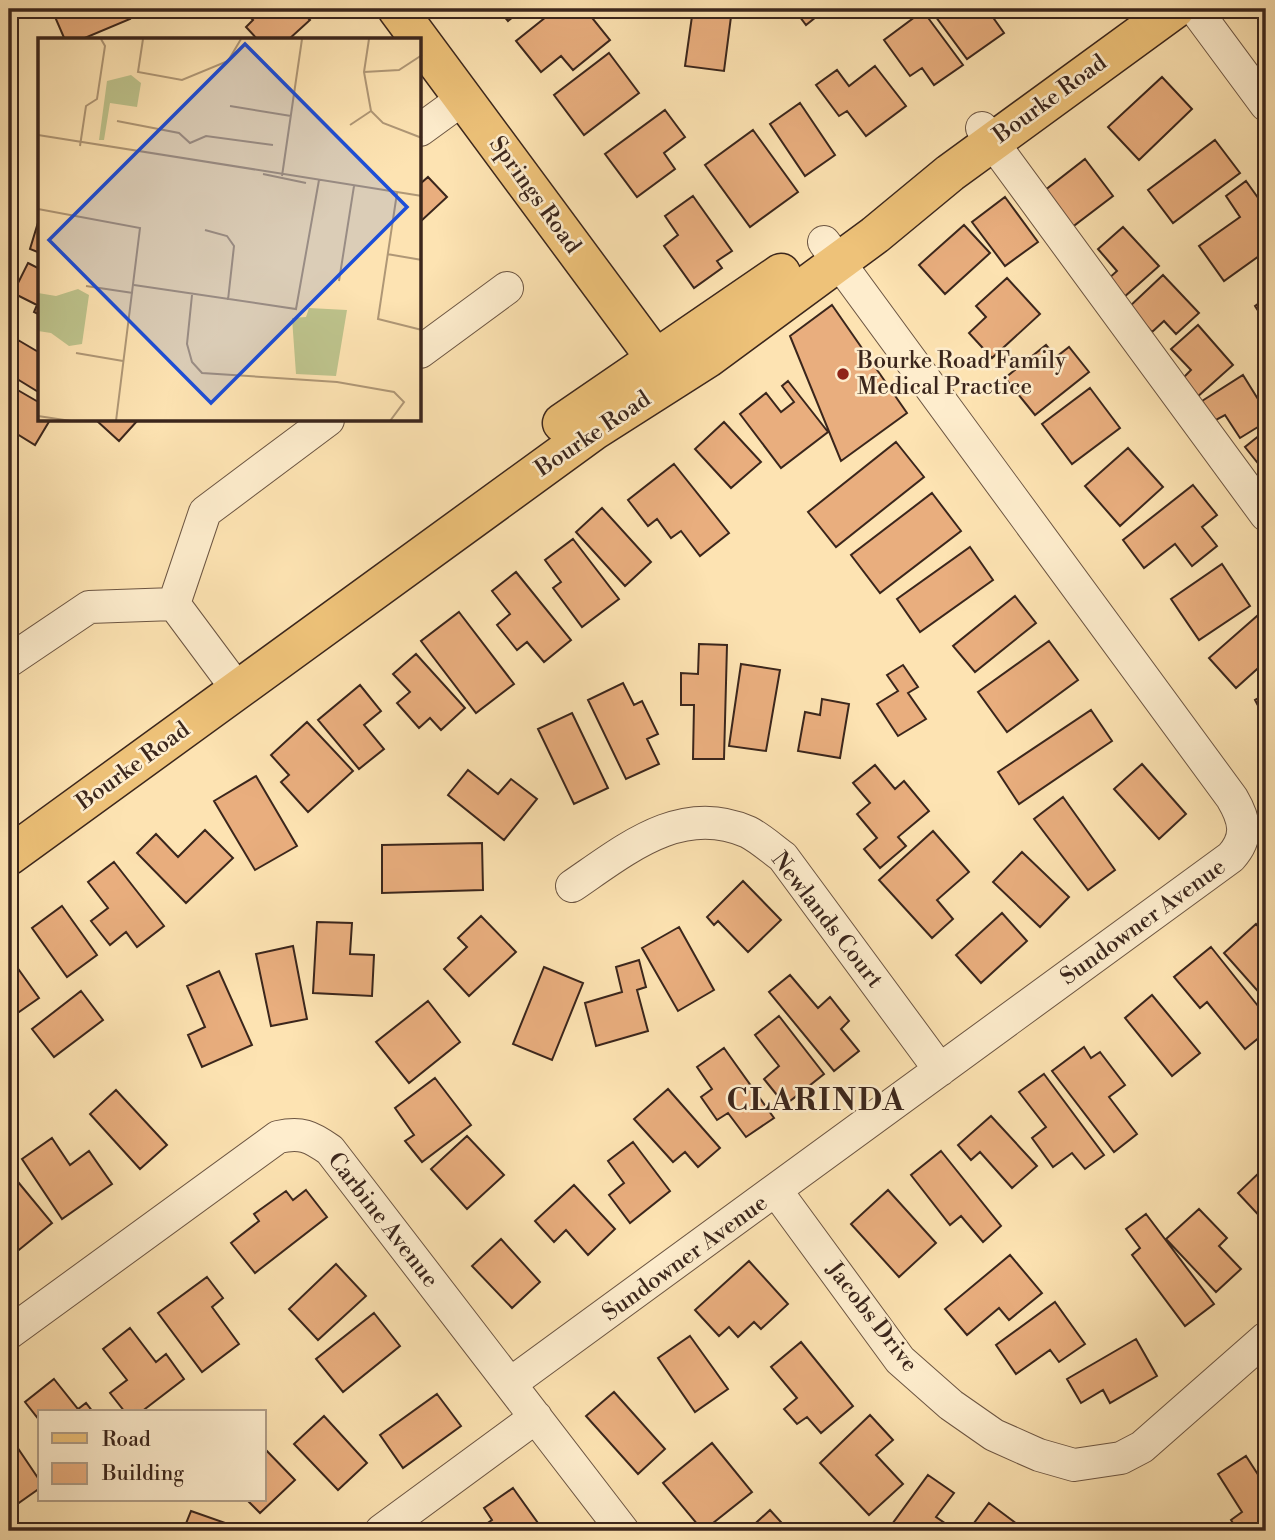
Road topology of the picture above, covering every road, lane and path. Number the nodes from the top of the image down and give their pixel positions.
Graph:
1 (397, 9) edge
2 (1147, 9) edge
3 (1175, 9) edge
4 (1195, 9) edge
5 (419, 38) edge
6 (422, 42) edge
7 (464, 98) junction
8 (1266, 105) edge
9 (422, 129) edge
10 (987, 135) junction
11 (832, 252) junction
12 (507, 288) dead end
13 (422, 351) edge
14 (664, 369) junction
15 (325, 422) edge
16 (1266, 515) edge
17 (174, 604) junction
18 (9, 661) edge
19 (230, 680) junction
20 (9, 827) edge
21 (9, 856) edge
22 (572, 886) dead end
23 (940, 1070) junction
24 (777, 1192) junction
25 (9, 1332) edge
26 (1266, 1338) edge
27 (511, 1383) junction
28 (536, 1417) junction
29 (381, 1531) edge
30 (623, 1531) edge

1 - 5 main road, Springs Road
2 - 10 main road, Bourke Road
3 - 10 main road, Bourke Road
4 - 8 street
6 - 7 main road, Springs Road
7 - 9 street
7 - 14 main road, Springs Road
10 - 11 main road, Bourke Road
10 - 16 street
11 - 14 main road, Bourke Road
11 - 23 street, Sundowner Avenue
12 - 13 street
14 - 19 main road, Bourke Road
15 - 17 street
17 - 18 street
17 - 19 street
19 - 20 main road, Bourke Road
19 - 21 main road, Bourke Road
22 - 23 street, Newlands Court
23 - 24 street, Sundowner Avenue
24 - 26 street, Jacobs Drive
24 - 27 street, Sundowner Avenue
25 - 27 street, Carbine Avenue
27 - 28 street, Carbine Avenue
28 - 29 street
28 - 30 street, Carbine Avenue

